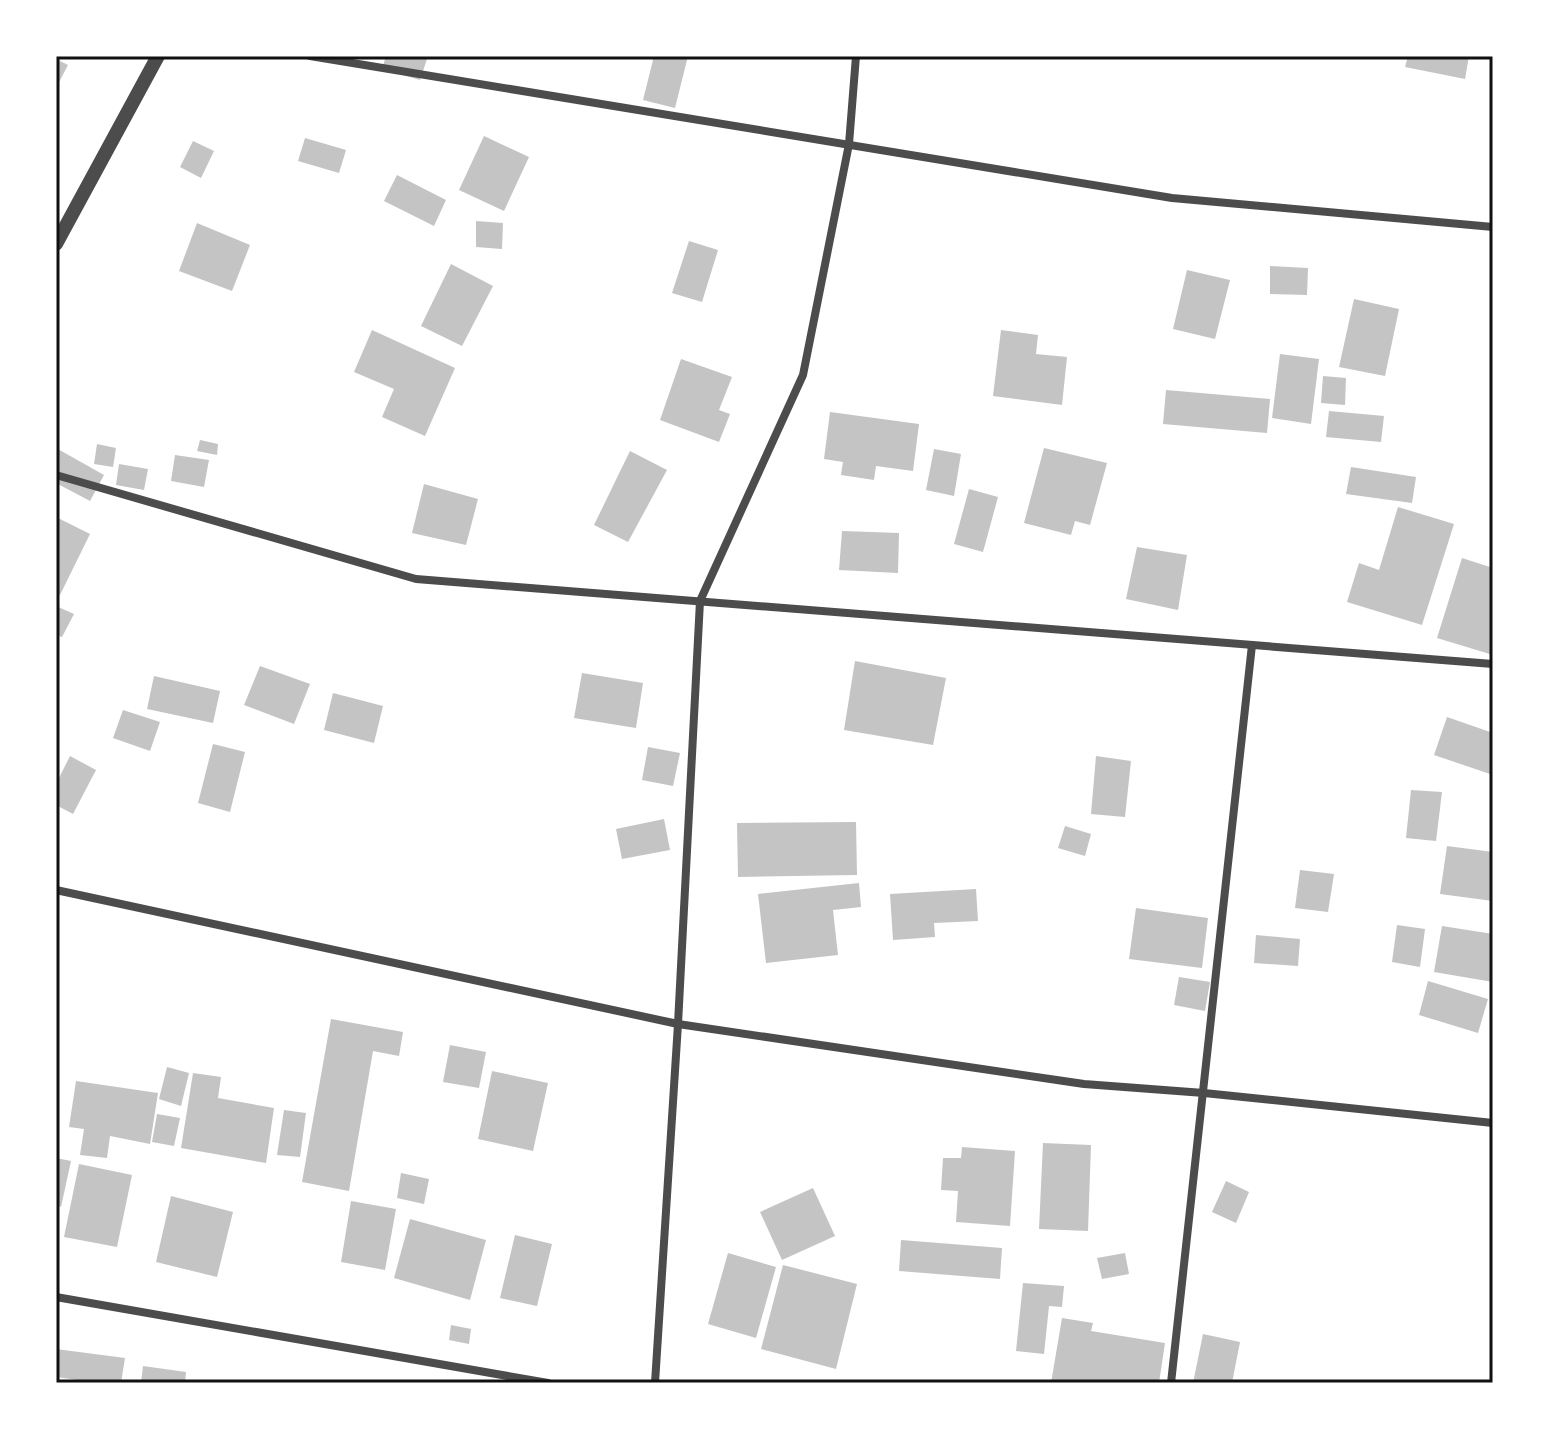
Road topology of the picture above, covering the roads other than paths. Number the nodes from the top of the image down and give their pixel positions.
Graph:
1 (158, 56) edge
2 (310, 56) edge
3 (856, 56) edge
4 (849, 144) junction
5 (1493, 227) edge
6 (56, 244) edge
7 (56, 475) edge
8 (700, 601) junction
9 (1252, 645) junction
10 (1493, 664) edge
11 (56, 890) edge
12 (678, 1024) junction
13 (1204, 1093) junction
14 (1493, 1123) edge
15 (56, 1297) edge
16 (548, 1383) edge
17 (655, 1383) edge
18 (1171, 1383) edge

1 - 6 street
2 - 4 street
3 - 4 street
4 - 5 street
4 - 8 street
7 - 8 street
8 - 9 street
8 - 12 street
9 - 10 street
9 - 13 street
11 - 12 street
12 - 13 street
12 - 17 street
13 - 14 street
13 - 18 street
15 - 16 street

